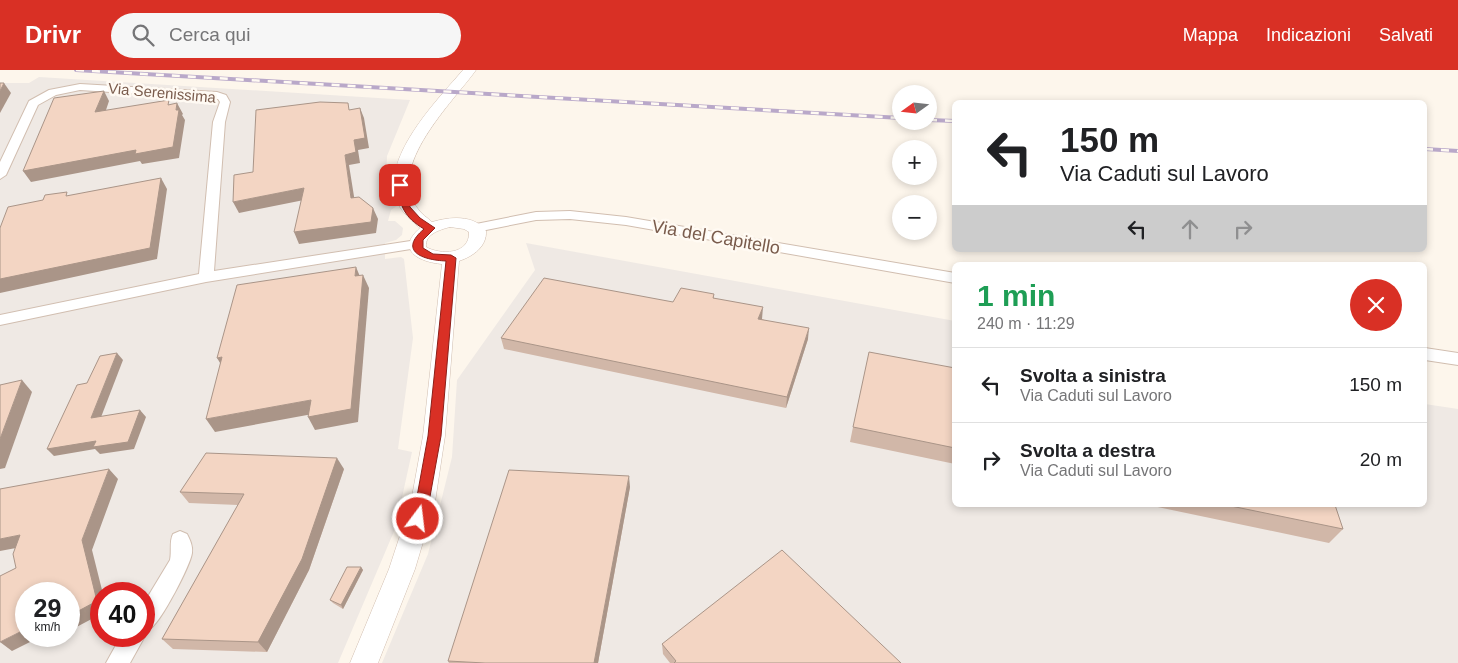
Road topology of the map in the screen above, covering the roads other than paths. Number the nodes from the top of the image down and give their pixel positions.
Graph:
1 (470, 70) edge
2 (0, 175) edge
3 (430, 228) junction
4 (476, 228) junction
5 (417, 244) junction
6 (451, 258) junction
7 (206, 277) junction
8 (952, 277) edge
9 (0, 320) edge
10 (1427, 354) edge
11 (1458, 358) edge
12 (180, 540) dead end
13 (155, 604) edge
14 (127, 647) edge
15 (117, 663) edge
16 (364, 663) edge

1 - 3 street
2 - 7 street, Via Serenissima
3 - 4 street
3 - 5 street
4 - 6 street
4 - 8 street, Via del Capitello
5 - 6 street
5 - 7 street
6 - 16 street
7 - 9 street
10 - 11 street
12 - 13 street
14 - 15 street

